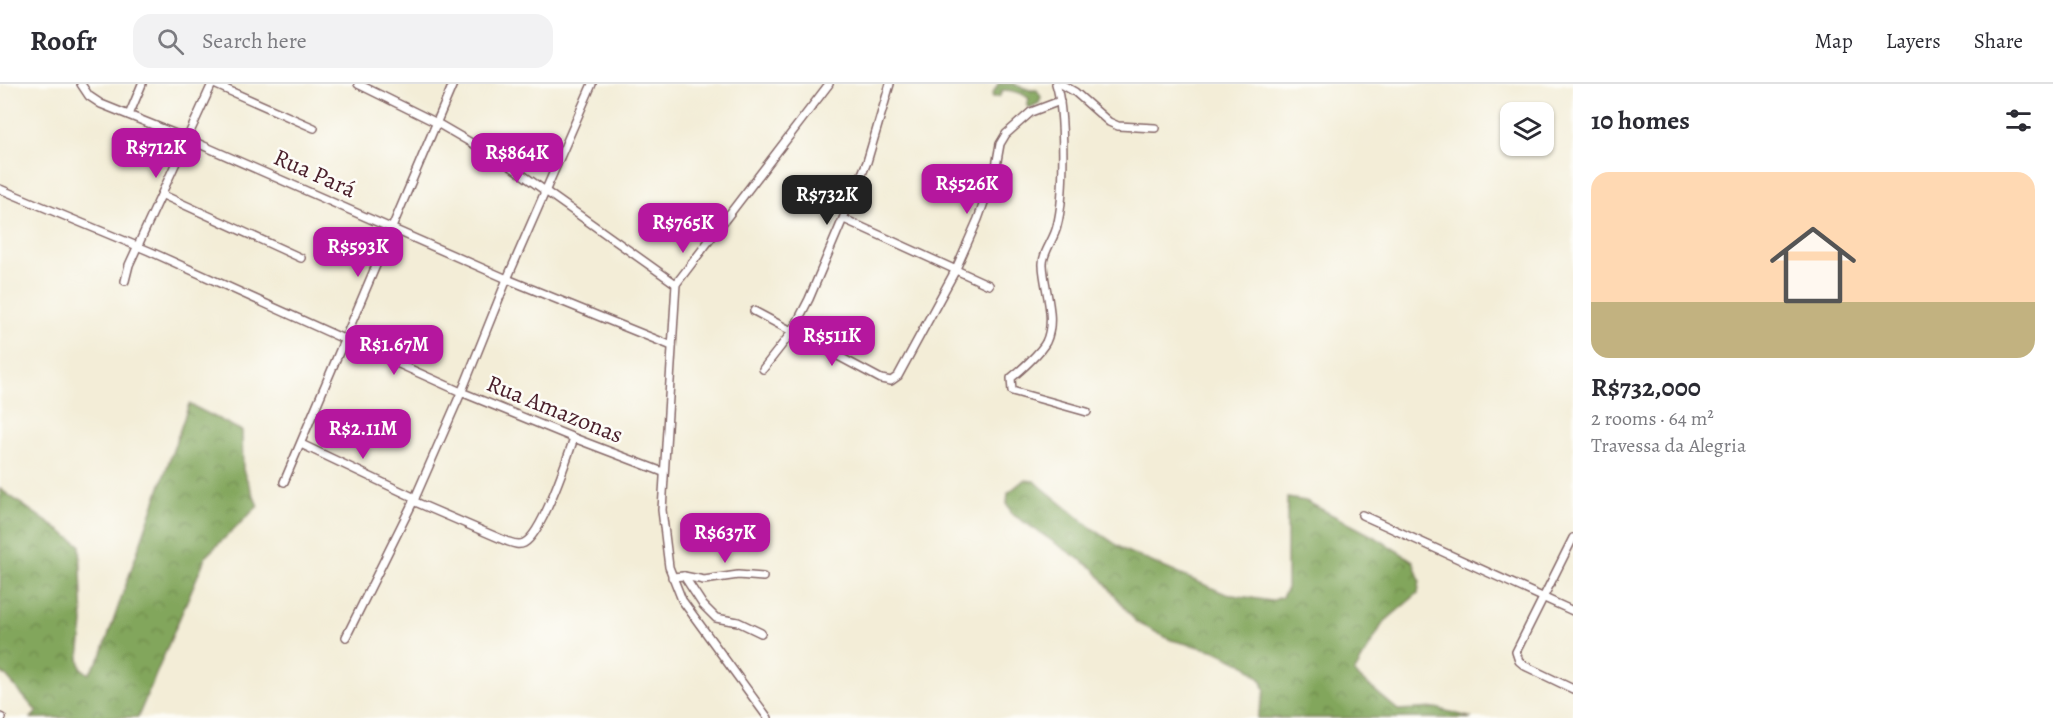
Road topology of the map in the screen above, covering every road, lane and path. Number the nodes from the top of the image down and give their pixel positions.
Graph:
1 (81, 84) edge
2 (142, 84) edge
3 (213, 84) edge
4 (358, 84) edge
5 (453, 84) edge
6 (592, 84) edge
7 (829, 84) edge
8 (890, 84) edge
9 (1056, 84) edge
10 (1061, 84) edge
11 (1060, 101) junction
12 (129, 115) junction
13 (438, 123) junction
14 (314, 128) dead end
15 (1155, 128) dead end
16 (188, 139) junction
17 (0, 189) edge
18 (547, 191) junction
19 (163, 195) junction
20 (843, 219) junction
21 (393, 228) junction
22 (139, 247) junction
23 (301, 258) dead end
24 (955, 271) junction
25 (507, 279) junction
26 (124, 282) dead end
27 (676, 284) junction
28 (988, 285) dead end
29 (754, 311) dead end
30 (792, 332) junction
31 (345, 341) junction
32 (672, 346) junction
33 (763, 369) dead end
34 (461, 392) junction
35 (1087, 412) dead end
36 (574, 438) junction
37 (301, 444) junction
38 (663, 471) junction
39 (285, 482) dead end
40 (414, 500) junction
41 (1362, 515) dead end
42 (1573, 538) edge
43 (684, 576) junction
44 (672, 577) junction
45 (763, 577) dead end
46 (1543, 597) junction
47 (1573, 611) edge
48 (760, 633) dead end
49 (346, 637) dead end
50 (1573, 689) edge
51 (768, 718) edge

1 - 12 street, Rua Pará
2 - 12 street
3 - 14 street
3 - 16 street
4 - 13 street
5 - 13 street
6 - 18 street
7 - 27 street
8 - 20 street
9 - 11 street
10 - 15 street
11 - 24 street
11 - 35 street
12 - 16 street, Rua Pará
13 - 18 street
13 - 21 street
16 - 19 street
16 - 21 street, Rua Pará
17 - 22 street, Rua Amazonas
18 - 25 street
18 - 27 street
19 - 22 street
19 - 23 street
20 - 24 street
20 - 30 street
21 - 25 street, Rua Pará
21 - 31 street
22 - 26 street
22 - 31 street, Rua Amazonas
24 - 28 street
24 - 30 street
25 - 32 street, Rua Pará
25 - 34 street
27 - 32 street
29 - 30 street
30 - 33 street
31 - 34 street, Rua Amazonas
31 - 37 street
32 - 38 street
34 - 36 street, Rua Amazonas
34 - 40 street
36 - 38 street, Rua Amazonas
36 - 40 street
37 - 39 street
37 - 40 street
38 - 44 street
40 - 49 street
41 - 46 street
42 - 46 street
43 - 44 street
43 - 45 street
43 - 48 street
44 - 51 street
46 - 47 street
46 - 50 street

